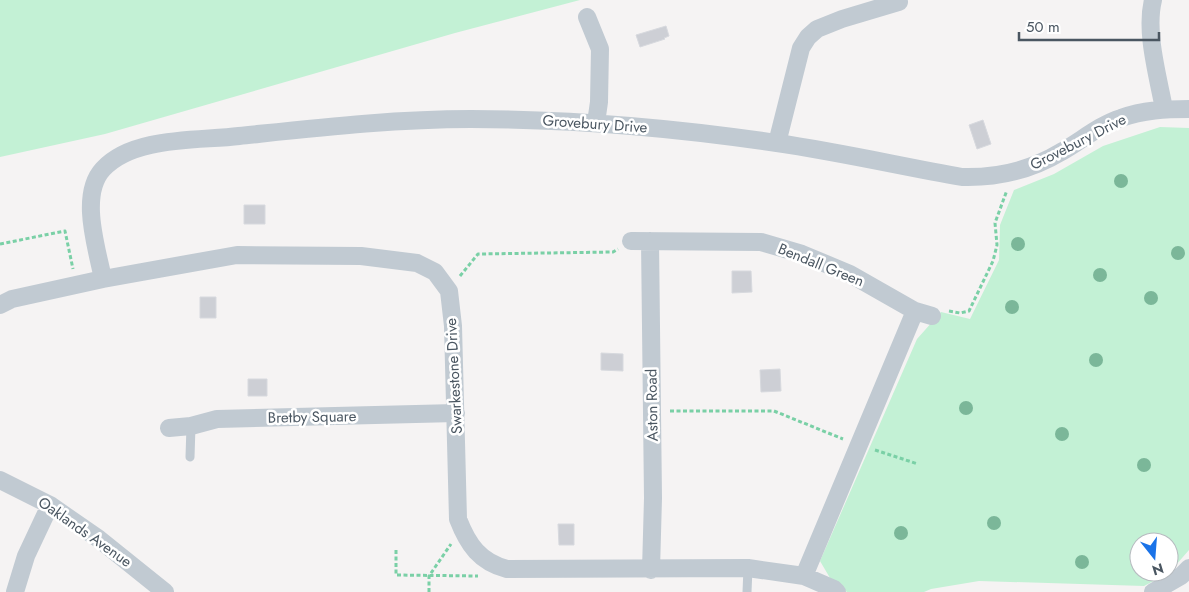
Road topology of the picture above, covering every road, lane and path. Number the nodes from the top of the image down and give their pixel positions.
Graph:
1 (1153, 0) edge
2 (899, 2) dead end
3 (587, 17) dead end
4 (1164, 109) junction
5 (1189, 109) edge
6 (596, 123) junction
7 (778, 143) junction
8 (1005, 173) junction
9 (650, 241) junction
10 (631, 242) joint
11 (0, 244) edge
12 (103, 279) junction
13 (76, 285) junction
14 (449, 290) junction
15 (0, 305) edge
16 (924, 314) junction
17 (652, 411) junction
18 (456, 413) junction
19 (191, 426) junction
20 (170, 428) dead end
21 (859, 446) junction
22 (190, 457) dead end
23 (918, 464) dead end
24 (0, 480) edge
25 (50, 505) junction
26 (464, 534) junction
27 (396, 550) dead end
28 (493, 565) junction
29 (748, 568) junction
30 (1189, 568) edge
31 (652, 570) junction
32 (429, 576) junction
33 (804, 576) junction
34 (14, 592) edge
35 (165, 592) edge
36 (429, 592) edge
37 (747, 592) edge
38 (837, 592) edge
39 (1153, 592) edge

1 - 4 street
2 - 7 street
3 - 6 street
4 - 5 street, Grovebury Drive
4 - 8 street, Grovebury Drive
6 - 7 street, Grovebury Drive
6 - 12 street, Grovebury Drive
7 - 8 street, Grovebury Drive
8 - 16 path
9 - 10 street, Bendall Green
9 - 16 street, Bendall Green
9 - 17 street, Aston Road
10 - 14 path
11 - 13 path
12 - 13 street
12 - 14 street
13 - 15 street
14 - 18 street, Swarkestone Drive
16 - 21 street
17 - 21 path
17 - 31 street, Aston Road
18 - 19 street, Bretby Square
18 - 26 street, Swarkestone Drive
19 - 20 street, Bretby Square
19 - 22 lane
21 - 23 path
21 - 33 street
24 - 25 street, Oaklands Avenue
25 - 34 street
25 - 35 street, Oaklands Avenue
26 - 28 street, Swarkestone Drive
26 - 32 path
27 - 32 path
28 - 31 street, Swarkestone Drive
28 - 32 path
29 - 31 street, Swarkestone Drive
29 - 33 street, Swarkestone Drive
29 - 37 lane
30 - 39 street
32 - 36 path
33 - 38 street, Swarkestone Drive

